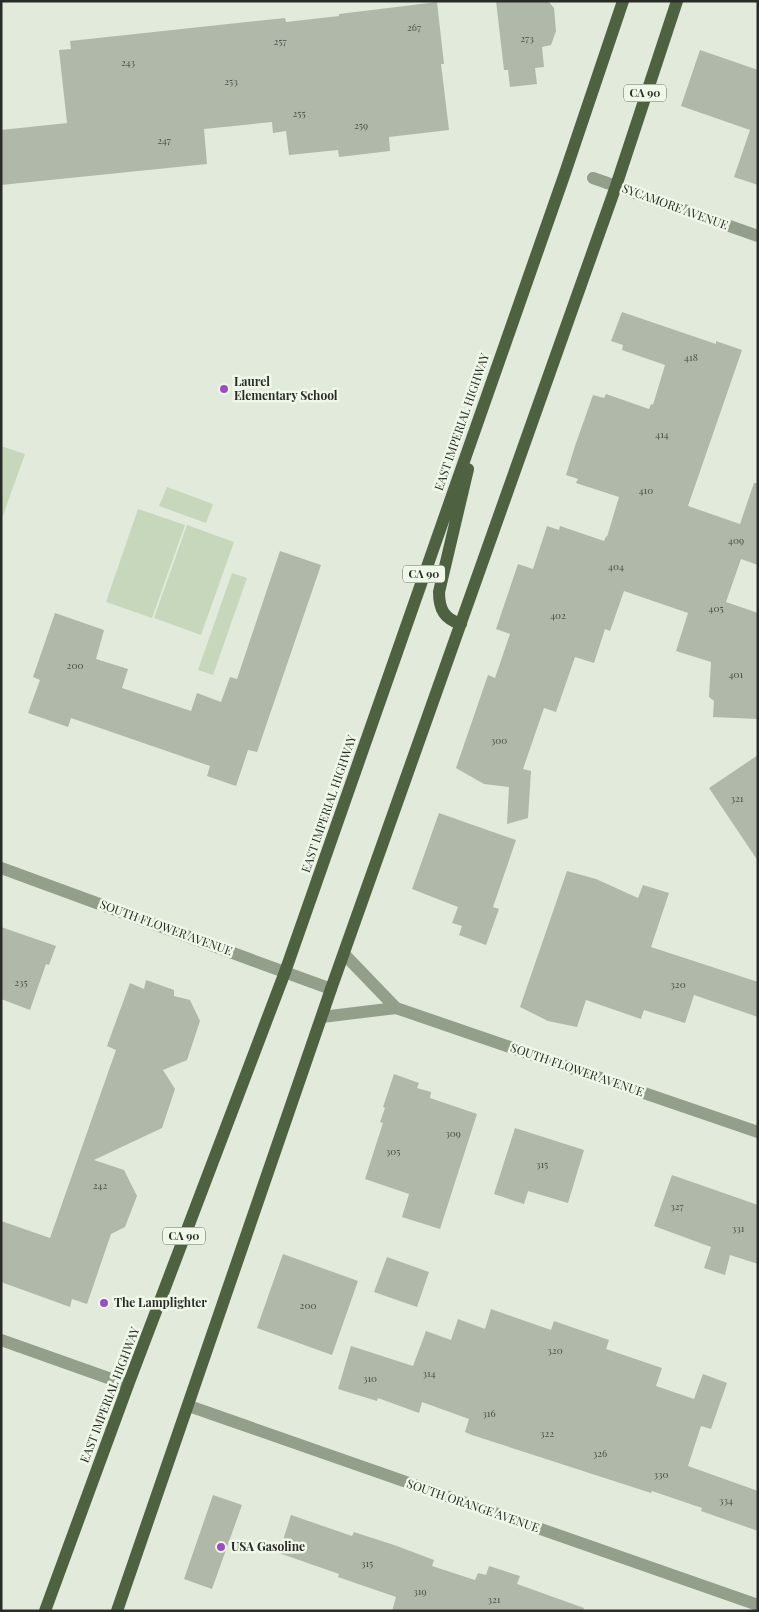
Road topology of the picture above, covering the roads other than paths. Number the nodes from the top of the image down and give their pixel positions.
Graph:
1 (623, 1) edge
2 (677, 1) edge
3 (593, 178) dead end
4 (616, 186) junction
5 (758, 236) edge
6 (484, 403) junction
7 (461, 624) junction
8 (1, 868) edge
9 (344, 954) junction
10 (285, 972) junction
11 (331, 989) junction
12 (396, 1008) junction
13 (322, 1017) junction
14 (758, 1132) edge
15 (1, 1340) edge
16 (128, 1385) junction
17 (188, 1406) junction
18 (758, 1605) edge
19 (45, 1611) edge
20 (117, 1611) edge

1 - 6 main road, EAST IMPERIAL HIGHWAY / CA 90
2 - 4 main road, CA 90
3 - 4 street, SYCAMORE AVENUE
4 - 5 street, SYCAMORE AVENUE
4 - 7 main road, CA 90
6 - 7 main road
6 - 10 main road, EAST IMPERIAL HIGHWAY / CA 90
7 - 9 main road, CA 90
8 - 10 street, SOUTH FLOWER AVENUE
9 - 11 main road, CA 90
9 - 12 street, SOUTH FLOWER AVENUE
10 - 11 street, SOUTH FLOWER AVENUE
10 - 16 main road, EAST IMPERIAL HIGHWAY / CA 90
11 - 13 main road, CA 90
12 - 13 street, SOUTH FLOWER AVENUE
12 - 14 street, SOUTH FLOWER AVENUE
13 - 17 main road, CA 90
15 - 16 street
16 - 19 main road, EAST IMPERIAL HIGHWAY / CA 90
17 - 18 street, SOUTH ORANGE AVENUE
17 - 20 main road, CA 90

